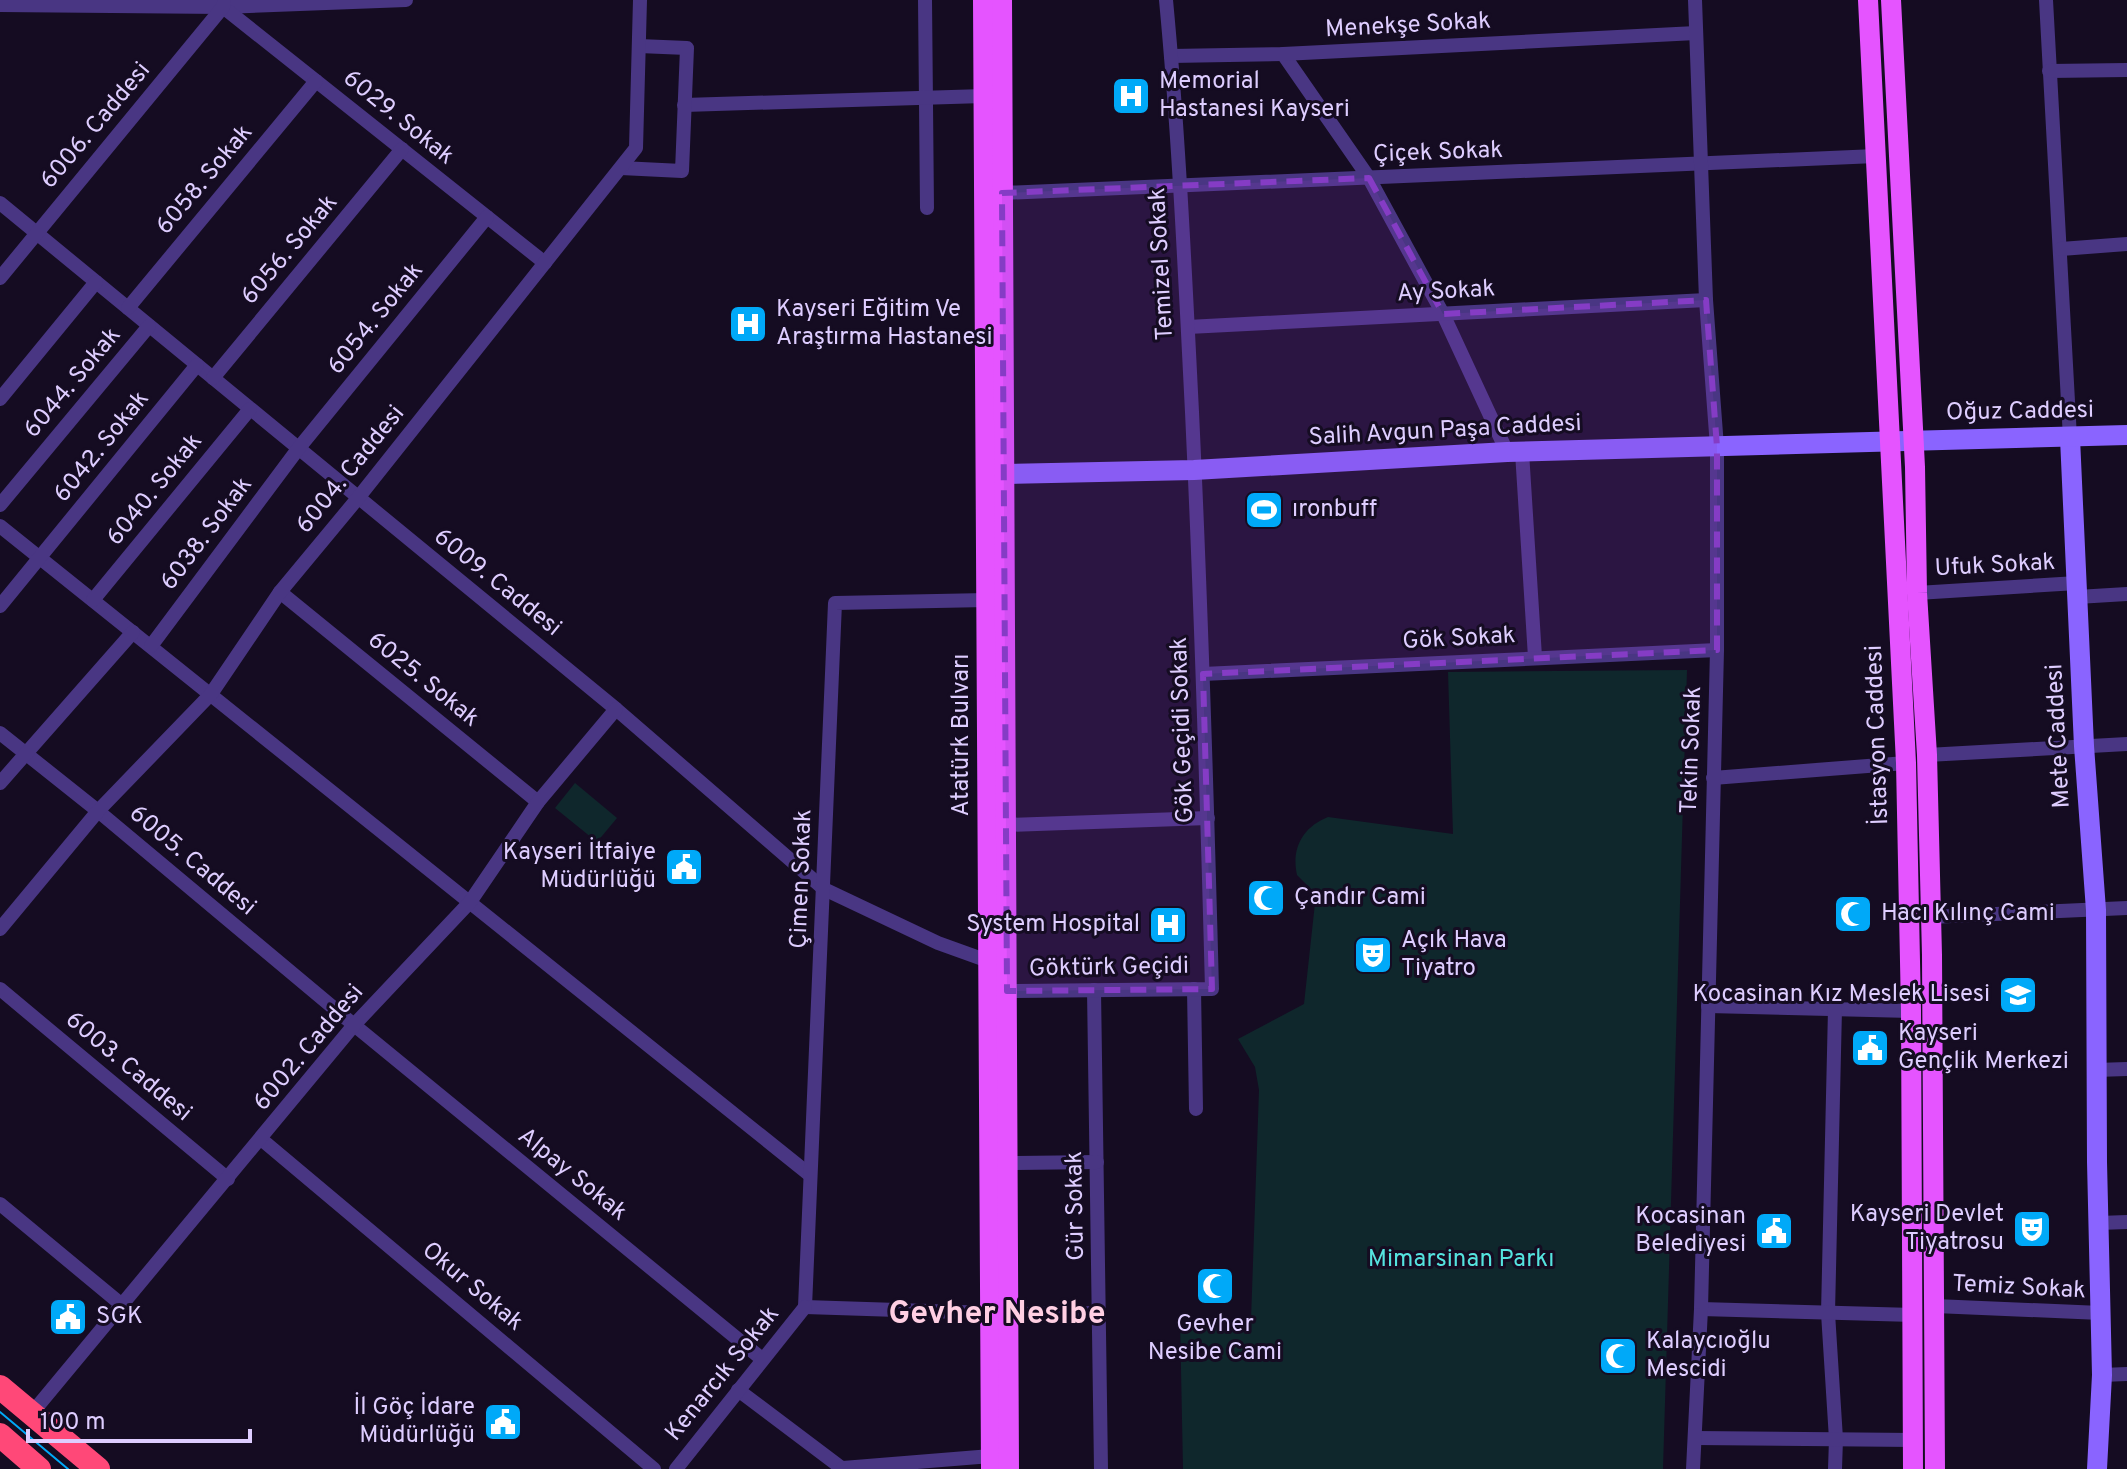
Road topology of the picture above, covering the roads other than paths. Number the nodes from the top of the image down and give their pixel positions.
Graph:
1 (406, 0) edge
2 (640, 0) edge
3 (925, 0) edge
4 (983, 0) edge
5 (1002, 0) edge
6 (1166, 0) edge
7 (1695, 0) edge
8 (1868, 0) edge
9 (1891, 0) edge
10 (2046, 0) edge
11 (223, 3) edge
12 (0, 5) edge
13 (1696, 33) junction
14 (639, 46) junction
15 (1283, 54) junction
16 (1171, 56) junction
17 (2127, 70) edge
18 (2049, 71) junction
19 (316, 81) junction
20 (984, 96) junction
21 (926, 98) junction
22 (684, 105) junction
23 (402, 149) junction
24 (1876, 156) junction
25 (1700, 163) junction
26 (621, 168) junction
27 (1369, 178) junction
28 (1181, 186) junction
29 (1002, 193) junction
30 (0, 203) edge
31 (927, 208) dead end
32 (487, 217) junction
33 (36, 233) junction
34 (2127, 244) edge
35 (2061, 249) junction
36 (545, 263) junction
37 (0, 278) edge
38 (96, 282) junction
39 (1706, 300) junction
40 (128, 308) junction
41 (1443, 314) junction
42 (149, 326) junction
43 (1188, 327) junction
44 (197, 365) junction
45 (213, 378) junction
46 (0, 399) edge
47 (250, 409) junction
48 (2127, 435) edge
49 (2070, 438) junction
50 (1888, 441) junction
51 (1914, 441) junction
52 (1717, 447) junction
53 (298, 449) junction
54 (1514, 452) junction
55 (1194, 470) junction
56 (1004, 474) junction
57 (358, 498) junction
58 (0, 505) edge
59 (0, 526) edge
60 (40, 557) junction
61 (2077, 590) junction
62 (280, 592) junction
63 (1917, 593) junction
64 (2127, 594) edge
65 (93, 600) junction
66 (987, 600) junction
67 (0, 606) edge
68 (133, 632) junction
69 (151, 646) junction
70 (1717, 650) junction
71 (1535, 657) junction
72 (1203, 674) junction
73 (211, 694) junction
74 (616, 709) junction
75 (0, 733) edge
76 (2127, 744) edge
77 (2084, 746) junction
78 (26, 753) junction
79 (1927, 755) junction
80 (1906, 763) junction
81 (1713, 778) junction
82 (0, 783) edge
83 (538, 802) junction
84 (98, 811) junction
85 (1208, 818) junction
86 (1007, 825) junction
87 (824, 889) junction
88 (470, 902) junction
89 (2127, 908) edge
90 (2096, 910) junction
91 (1930, 917) junction
92 (0, 929) edge
93 (988, 961) junction
94 (0, 989) edge
95 (1194, 989) junction
96 (1212, 989) joint
97 (1094, 990) junction
98 (1007, 991) junction
99 (1708, 1006) junction
100 (1835, 1009) junction
101 (1911, 1011) junction
102 (354, 1025) junction
103 (2127, 1069) edge
104 (2096, 1070) junction
105 (1196, 1109) dead end
106 (261, 1139) junction
107 (1097, 1162) junction
108 (1008, 1163) junction
109 (810, 1175) junction
110 (228, 1179) junction
111 (0, 1204) edge
112 (2127, 1222) edge
113 (2099, 1223) junction
114 (122, 1305) junction
115 (1935, 1306) junction
116 (805, 1307) junction
117 (1701, 1309) junction
118 (999, 1313) junction
119 (1099, 1313) junction
120 (1828, 1313) junction
121 (2101, 1313) junction
122 (1914, 1315) junction
123 (762, 1359) junction
124 (2127, 1374) edge
125 (2102, 1375) junction
126 (0, 1387) edge
127 (738, 1390) junction
128 (32, 1413) junction
129 (0, 1435) edge
130 (1695, 1438) junction
131 (1836, 1439) junction
132 (1914, 1440) junction
133 (991, 1462) edge
134 (843, 1468) edge
135 (39, 1469) edge
136 (98, 1469) edge
137 (654, 1469) edge
138 (676, 1469) edge
139 (1009, 1469) edge
140 (1101, 1469) edge
141 (1693, 1469) edge
142 (1835, 1469) edge
143 (1913, 1469) edge
144 (1935, 1469) edge
145 (2097, 1469) edge

1 - 11 street
2 - 14 street, 6004. Caddesi
3 - 21 street
4 - 20 main road, Atatürk Bulvarı
5 - 29 main road, Atatürk Bulvarı
6 - 16 street, Temizel Sokak
7 - 13 street, Tekin Sokak
8 - 24 main road, İstasyon Caddesi
9 - 51 main road, İstasyon Caddesi
10 - 18 street, Mete Caddesi
11 - 12 street
11 - 19 street, 6029. Sokak
11 - 33 street, 6006. Caddesi
13 - 15 street, Menekşe Sokak
13 - 25 street, Tekin Sokak
14 - 22 street
14 - 26 street, 6004. Caddesi
15 - 16 street, Menekşe Sokak
15 - 27 street
16 - 28 street, Temizel Sokak
17 - 18 street
18 - 35 street, Mete Caddesi
19 - 23 street, 6029. Sokak
19 - 40 street, 6058. Sokak
20 - 21 street
20 - 66 main road, Atatürk Bulvarı
21 - 22 street
21 - 31 street
22 - 26 street
23 - 32 street, 6029. Sokak
23 - 45 street, 6056. Sokak
24 - 25 street, Çiçek Sokak
24 - 50 main road, İstasyon Caddesi
25 - 27 street, Çiçek Sokak
25 - 39 street, Tekin Sokak
26 - 36 street, 6004. Caddesi
27 - 28 street, Çiçek Sokak
27 - 41 street
28 - 29 street, Çiçek Sokak
28 - 43 street, Temizel Sokak
29 - 56 main road, Atatürk Bulvarı
30 - 33 street, 6009. Caddesi
32 - 36 street, 6029. Sokak
32 - 53 street, 6054. Sokak
33 - 37 street, 6006. Caddesi
33 - 38 street, 6009. Caddesi
34 - 35 street
35 - 49 street, Mete Caddesi
36 - 57 street, 6004. Caddesi
38 - 40 street, 6009. Caddesi
38 - 46 street
39 - 41 street, Ay Sokak
39 - 52 street, Tekin Sokak
40 - 42 street, 6009. Caddesi
41 - 43 street, Ay Sokak
41 - 54 street
42 - 44 street, 6009. Caddesi
42 - 58 street, 6044. Sokak
43 - 55 street, Temizel Sokak
44 - 45 street, 6009. Caddesi
44 - 60 street, 6042. Sokak
45 - 47 street, 6009. Caddesi
47 - 53 street, 6009. Caddesi
47 - 65 street, 6040. Sokak
48 - 49 street, Oğuz Caddesi
49 - 51 street, Oğuz Caddesi
49 - 61 street, Mete Caddesi
50 - 51 street, Oğuz Caddesi
50 - 52 street, Salih Avgun Paşa Caddesi
50 - 80 main road, İstasyon Caddesi
51 - 63 main road, İstasyon Caddesi
52 - 54 street, Salih Avgun Paşa Caddesi
52 - 70 street, Tekin Sokak
53 - 57 street, 6009. Caddesi
53 - 69 street, 6038. Sokak
54 - 55 street, Salih Avgun Paşa Caddesi
54 - 71 street
55 - 56 street, Salih Avgun Paşa Caddesi
55 - 72 street, Gök Geçidi Sokak
56 - 86 main road, Atatürk Bulvarı
57 - 62 street, 6004. Caddesi
57 - 74 street, 6009. Caddesi
59 - 60 street
60 - 65 street
60 - 67 street, 6042. Sokak
61 - 63 street, Ufuk Sokak
61 - 64 street, Ufuk Sokak
61 - 77 street, Mete Caddesi
62 - 73 street, 6004. Caddesi
62 - 83 street, 6025. Sokak
63 - 79 main road, İstasyon Caddesi
65 - 68 street
66 - 87 street, Çimen Sokak
66 - 93 main road, Atatürk Bulvarı
68 - 69 street
68 - 78 street
69 - 73 street
70 - 71 street, Gök Sokak
70 - 81 street, Tekin Sokak
71 - 72 street, Gök Sokak
72 - 85 street, Gök Geçidi Sokak
73 - 84 street, 6004. Caddesi
73 - 88 street
74 - 83 street, 6002. Caddesi
74 - 87 street, 6009. Caddesi
75 - 78 street, 6005. Caddesi
76 - 77 street
77 - 79 street
77 - 90 street, Mete Caddesi
78 - 82 street
78 - 84 street, 6005. Caddesi
79 - 91 main road, İstasyon Caddesi
80 - 81 street
80 - 101 main road, İstasyon Caddesi
81 - 99 street, Tekin Sokak
83 - 88 street, 6002. Caddesi
84 - 92 street, 6004. Caddesi
84 - 102 street, 6005. Caddesi
85 - 86 street
85 - 96 street, Gök Geçidi Sokak
86 - 98 main road, Atatürk Bulvarı
87 - 93 street, 6009. Caddesi
87 - 109 street, Çimen Sokak
88 - 102 street, 6002. Caddesi
88 - 109 street
89 - 90 street
90 - 91 street
90 - 104 street, Mete Caddesi
91 - 115 main road, İstasyon Caddesi
93 - 118 main road, Atatürk Bulvarı
94 - 110 street, 6003. Caddesi
95 - 96 street, Göktürk Geçidi
95 - 97 street, Göktürk Geçidi
95 - 105 street
97 - 98 street, Göktürk Geçidi
97 - 107 street, Gür Sokak
98 - 108 main road, Atatürk Bulvarı
99 - 100 street
99 - 117 street, Tekin Sokak
100 - 101 street
100 - 120 street
101 - 122 main road, İstasyon Caddesi
102 - 106 street, 6002. Caddesi
102 - 123 street, Alpay Sokak
103 - 104 street
104 - 113 street, Mete Caddesi
106 - 110 street, 6002. Caddesi
106 - 137 street, Okur Sokak
107 - 108 street
107 - 119 street, Gür Sokak
108 - 118 main road, Atatürk Bulvarı
109 - 116 street, Çimen Sokak
110 - 114 street, 6002. Caddesi
111 - 114 street
112 - 113 street
113 - 121 street, Mete Caddesi
114 - 128 street, 6002. Caddesi
115 - 121 street, Temiz Sokak
115 - 144 main road, İstasyon Caddesi
116 - 118 street
116 - 123 street, Kenarcık Sokak
117 - 120 street
117 - 130 street, Tekin Sokak
118 - 119 street
118 - 133 main road, Atatürk Bulvarı
118 - 139 main road, Atatürk Bulvarı
119 - 140 street, Gür Sokak
120 - 122 street
120 - 131 street
121 - 125 street, Mete Caddesi
122 - 132 main road, İstasyon Caddesi
123 - 127 street, Kenarcık Sokak
124 - 125 street
125 - 145 street, Mete Caddesi
126 - 128 highway
127 - 134 street
127 - 138 street, Kenarcık Sokak
128 - 136 highway
129 - 135 highway
130 - 131 street
130 - 141 street, Tekin Sokak
131 - 132 street
131 - 142 street
132 - 143 main road, İstasyon Caddesi
133 - 134 street

